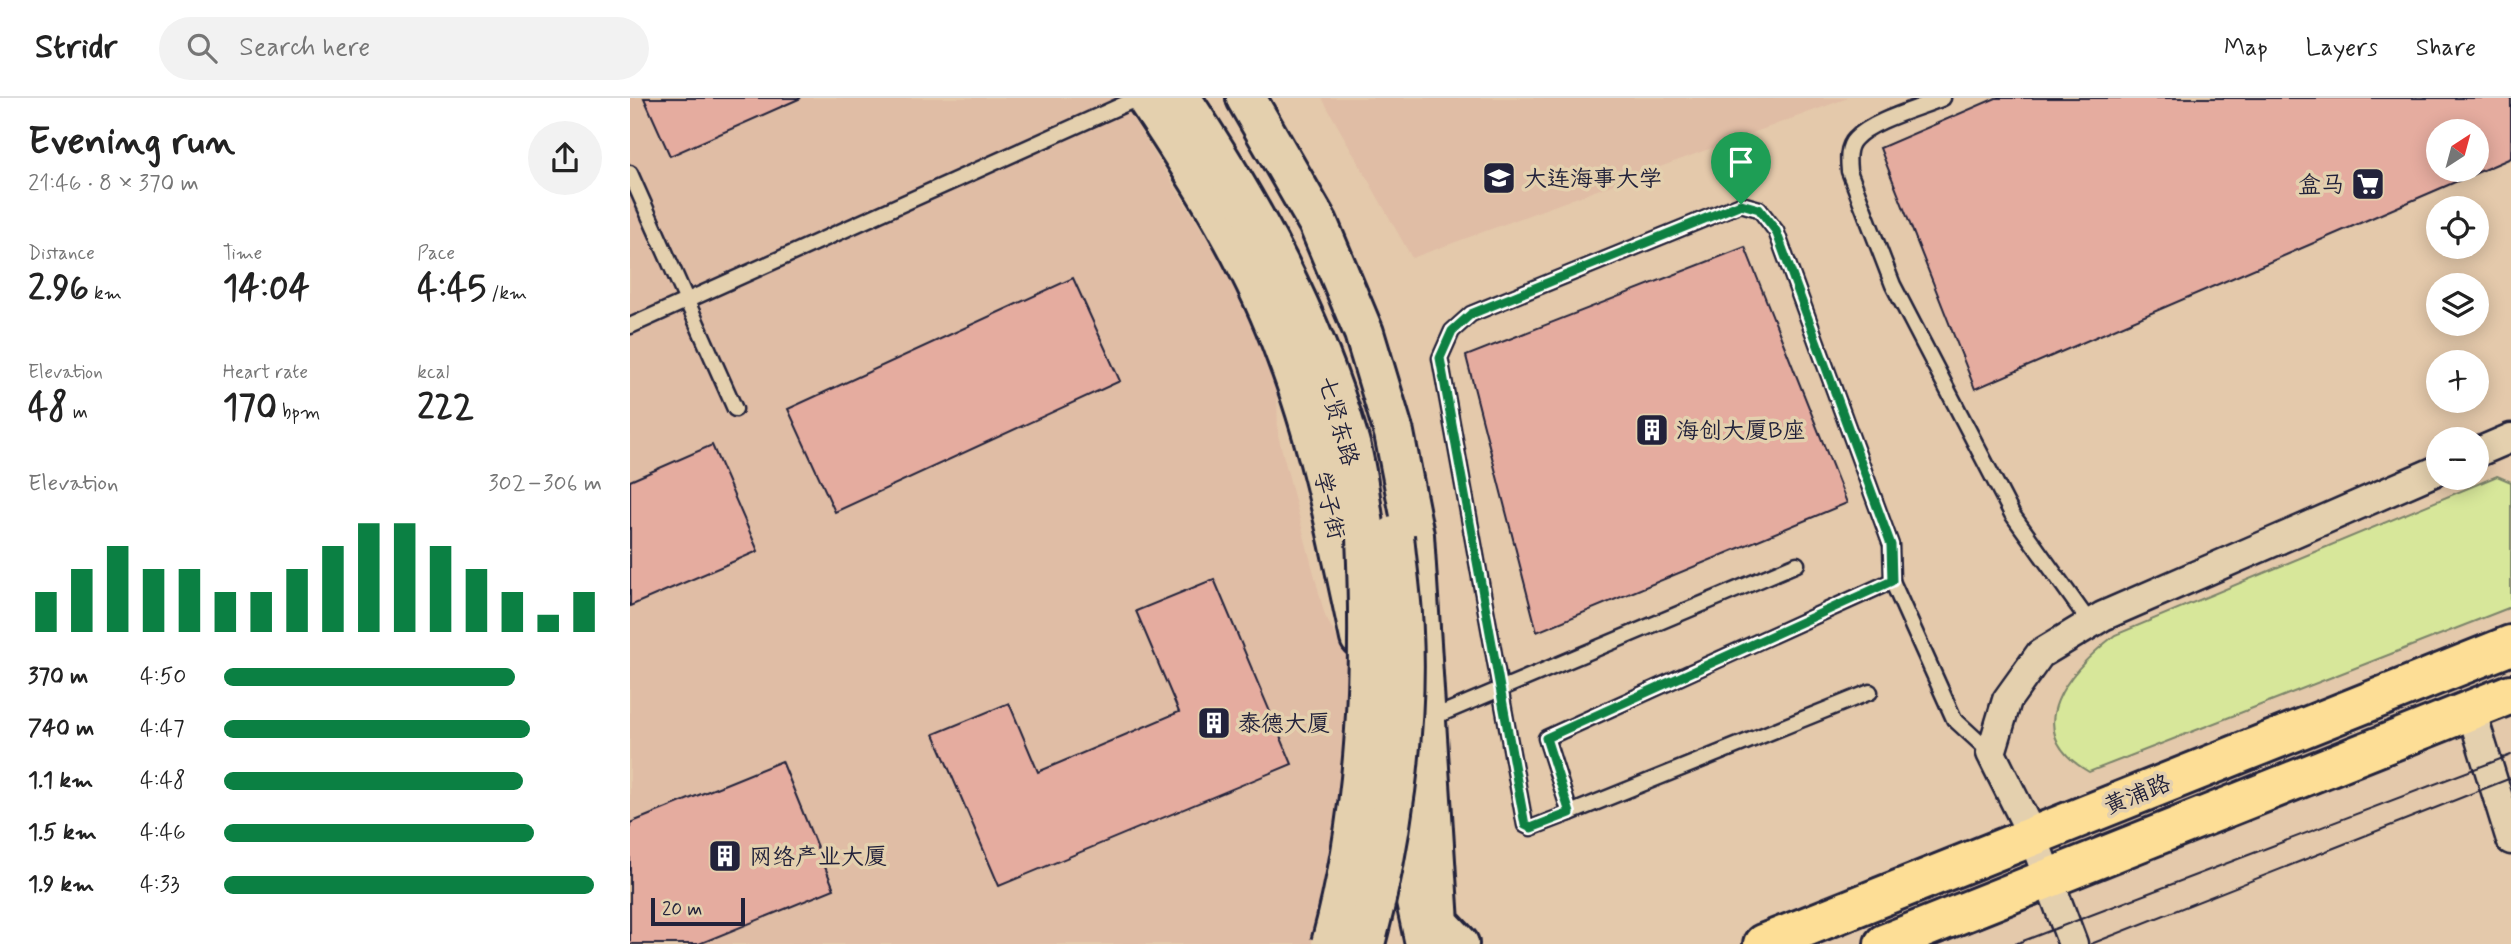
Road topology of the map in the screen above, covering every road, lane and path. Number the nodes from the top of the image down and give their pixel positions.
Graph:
1 (1138, 98) edge
2 (1146, 98) edge
3 (1181, 98) edge
4 (1220, 98) edge
5 (1246, 98) edge
6 (1943, 98) edge
7 (630, 173) edge
8 (687, 300) junction
9 (630, 326) edge
10 (735, 409) dead end
11 (2511, 438) edge
12 (2489, 447) edge
13 (2426, 475) edge
14 (1380, 536) junction
15 (1797, 564) dead end
16 (1892, 581) junction
17 (2090, 623) junction
18 (2511, 645) edge
19 (1499, 690) junction
20 (1870, 692) dead end
21 (2511, 694) edge
22 (2470, 710) junction
23 (1424, 721) junction
24 (1991, 753) junction
25 (1570, 813) junction
26 (2032, 835) junction
27 (2511, 840) edge
28 (2049, 878) junction
29 (1331, 944) edge
30 (1365, 944) edge
31 (1425, 944) edge
32 (1459, 944) edge
33 (1763, 944) edge
34 (1884, 944) edge
35 (2073, 944) edge

1 - 8 lane
2 - 31 main road, 学子街
3 - 14 main road, 七贤东路
4 - 14 main road, 七贤东路
5 - 23 main road
6 - 17 lane
7 - 8 lane
8 - 9 lane
8 - 10 lane
11 - 12 street
13 - 17 street
14 - 29 main road, 七贤东路, bridge
14 - 30 main road, 七贤东路, bridge
15 - 19 lane
16 - 19 lane
16 - 24 lane
16 - 25 lane
17 - 24 street
18 - 26 highway, 黄浦路
19 - 23 lane
19 - 25 lane
20 - 25 lane
21 - 22 highway, 黄浦路
22 - 27 street
22 - 28 highway, 黄浦路
23 - 32 main road
24 - 26 street
26 - 28 street
26 - 33 highway, 黄浦路
28 - 34 highway, 黄浦路
28 - 35 street

